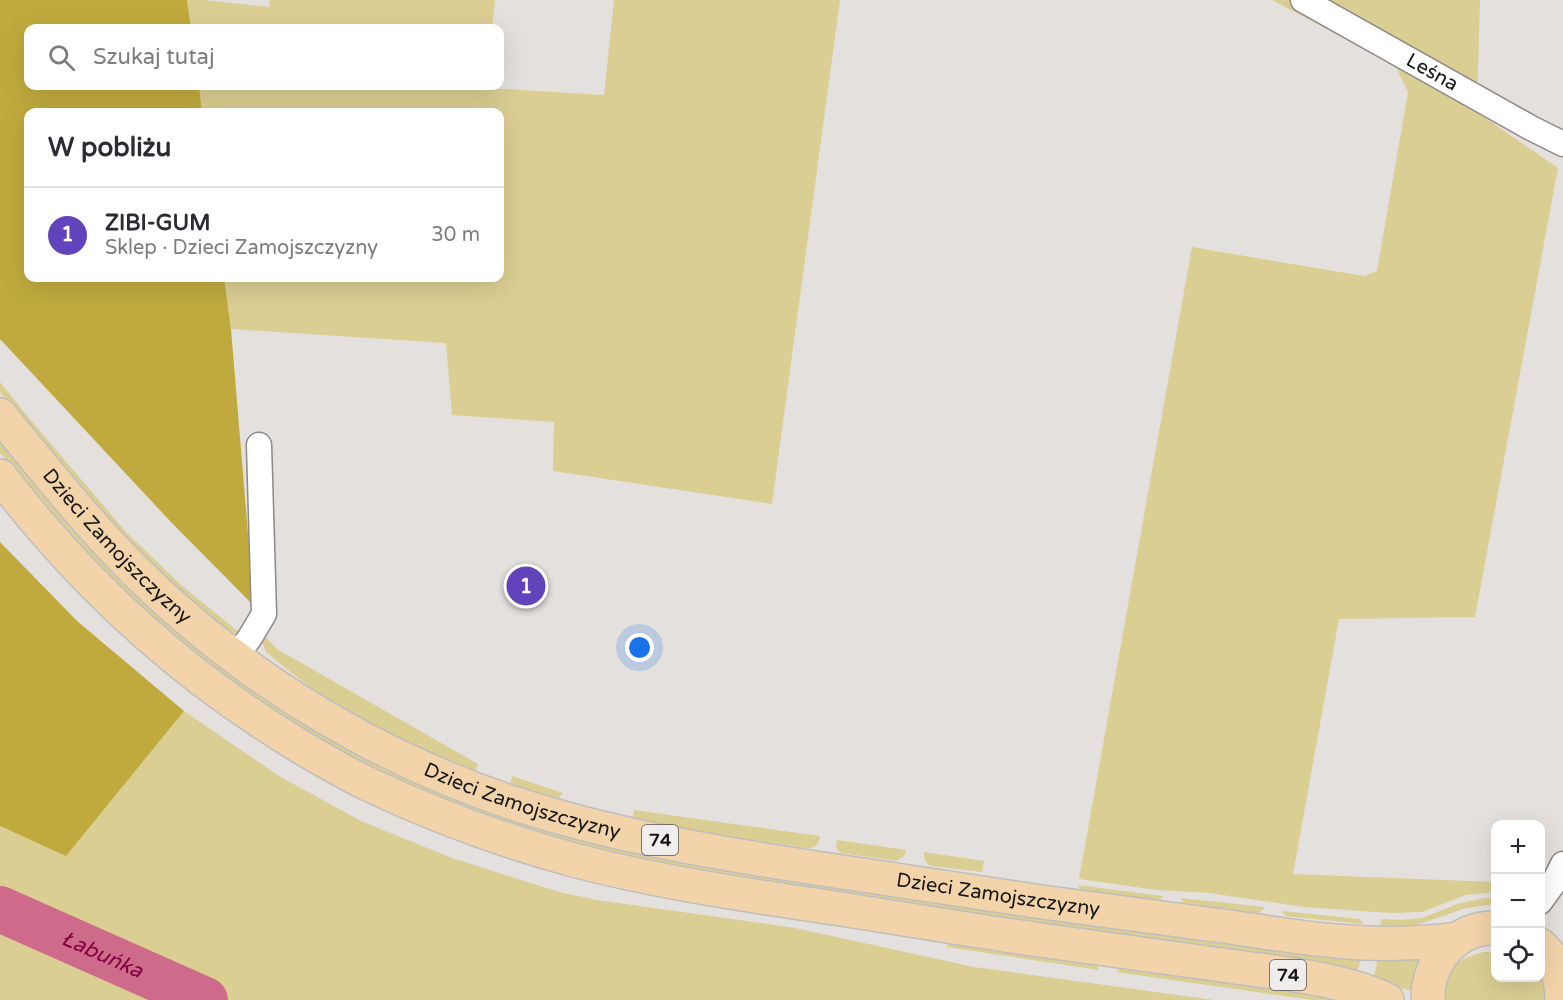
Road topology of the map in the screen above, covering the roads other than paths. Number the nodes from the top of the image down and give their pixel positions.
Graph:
1 (1303, 0) edge
2 (1563, 144) edge
3 (0, 416) edge
4 (259, 445) dead end
5 (0, 476) edge
6 (234, 657) junction
7 (1563, 864) edge
8 (1545, 896) edge
9 (1491, 927) edge
10 (1457, 939) junction
11 (1387, 1000) edge
12 (1428, 1000) edge

1 - 2 street, Leśna
3 - 6 main road, Dzieci Zamojszczyzny / 74
4 - 6 street
5 - 11 main road, Dzieci Zamojszczyzny / 74
6 - 10 main road, Dzieci Zamojszczyzny / 74
7 - 8 street
9 - 10 main road, 74
10 - 12 main road, 74

